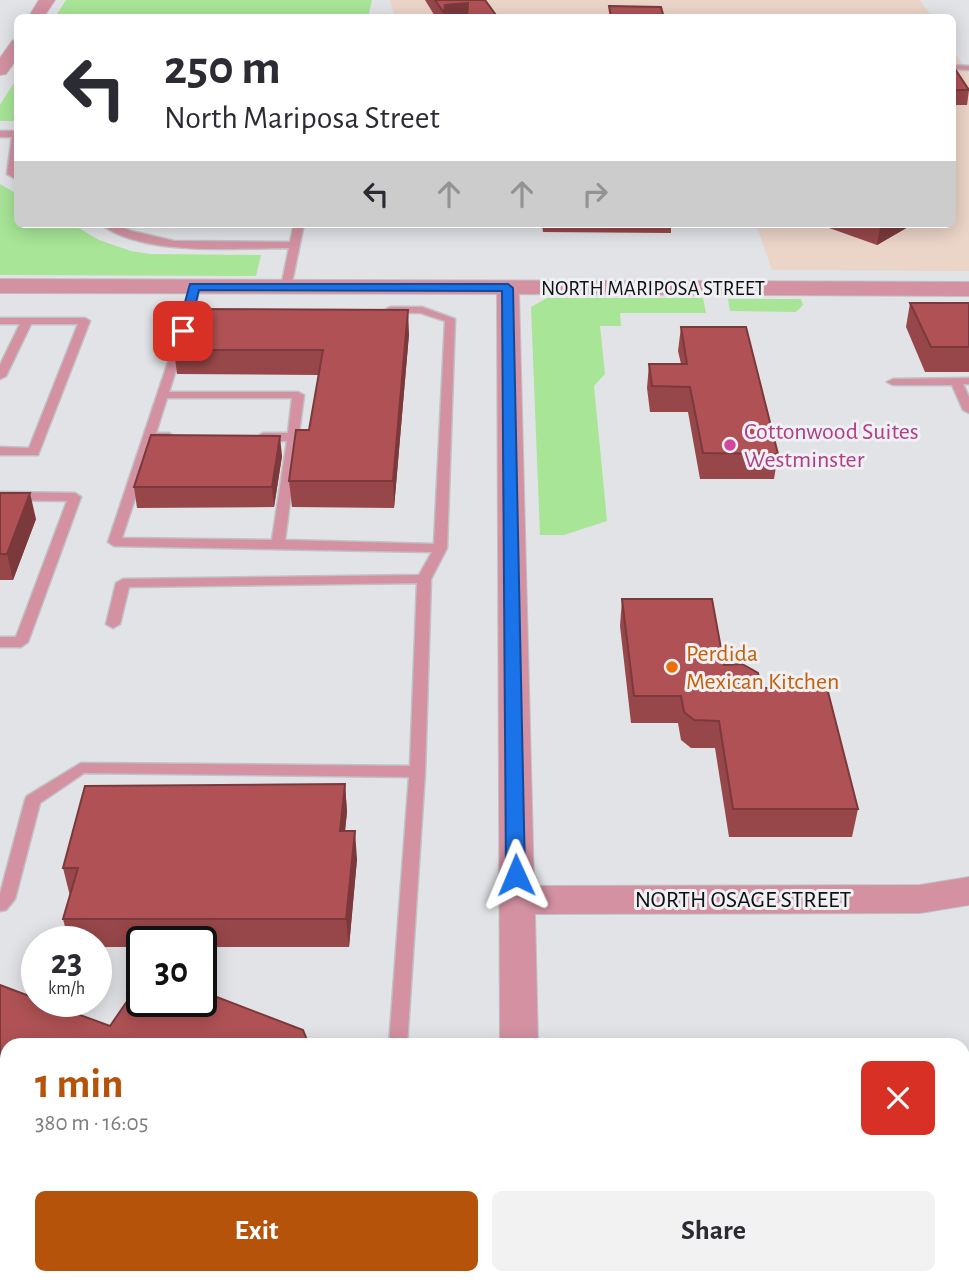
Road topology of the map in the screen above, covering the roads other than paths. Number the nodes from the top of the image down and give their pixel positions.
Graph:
1 (14, 50) edge
2 (0, 70) edge
3 (14, 158) edge
4 (14, 175) edge
5 (113, 228) edge
6 (298, 228) edge
7 (295, 245) junction
8 (0, 286) edge
9 (194, 287) junction
10 (286, 287) junction
11 (508, 288) junction
12 (969, 289) edge
13 (190, 310) junction
14 (217, 310) edge
15 (381, 310) edge
16 (0, 321) edge
17 (27, 321) junction
18 (0, 376) edge
19 (956, 381) junction
20 (969, 381) edge
21 (892, 382) dead end
22 (163, 395) junction
23 (969, 410) edge
24 (149, 437) junction
25 (188, 437) edge
26 (254, 437) edge
27 (293, 437) junction
28 (0, 451) edge
29 (0, 496) edge
30 (278, 544) junction
31 (440, 548) junction
32 (424, 579) junction
33 (113, 624) dead end
34 (0, 642) edge
35 (417, 772) junction
36 (969, 891) edge
37 (516, 900) junction
38 (0, 905) edge
39 (398, 1038) edge
40 (519, 1038) edge

1 - 2 street
3 - 4 lane
5 - 7 lane
6 - 7 lane
7 - 10 lane
8 - 9 street, NORTH MARIPOSA STREET
9 - 10 street, NORTH MARIPOSA STREET
9 - 13 lane
10 - 11 street, NORTH MARIPOSA STREET
11 - 12 street, NORTH MARIPOSA STREET
11 - 37 street
13 - 14 lane
13 - 22 lane
15 - 31 lane
16 - 17 lane
17 - 18 lane
17 - 28 lane
19 - 20 lane
19 - 21 lane
19 - 23 lane
22 - 24 lane
22 - 27 lane
24 - 25 lane
24 - 30 lane
26 - 27 lane
27 - 30 lane
29 - 34 lane
30 - 31 lane
31 - 32 lane
32 - 33 lane
32 - 35 lane
35 - 38 lane
35 - 39 lane
36 - 37 street, NORTH OSAGE STREET
37 - 40 street

